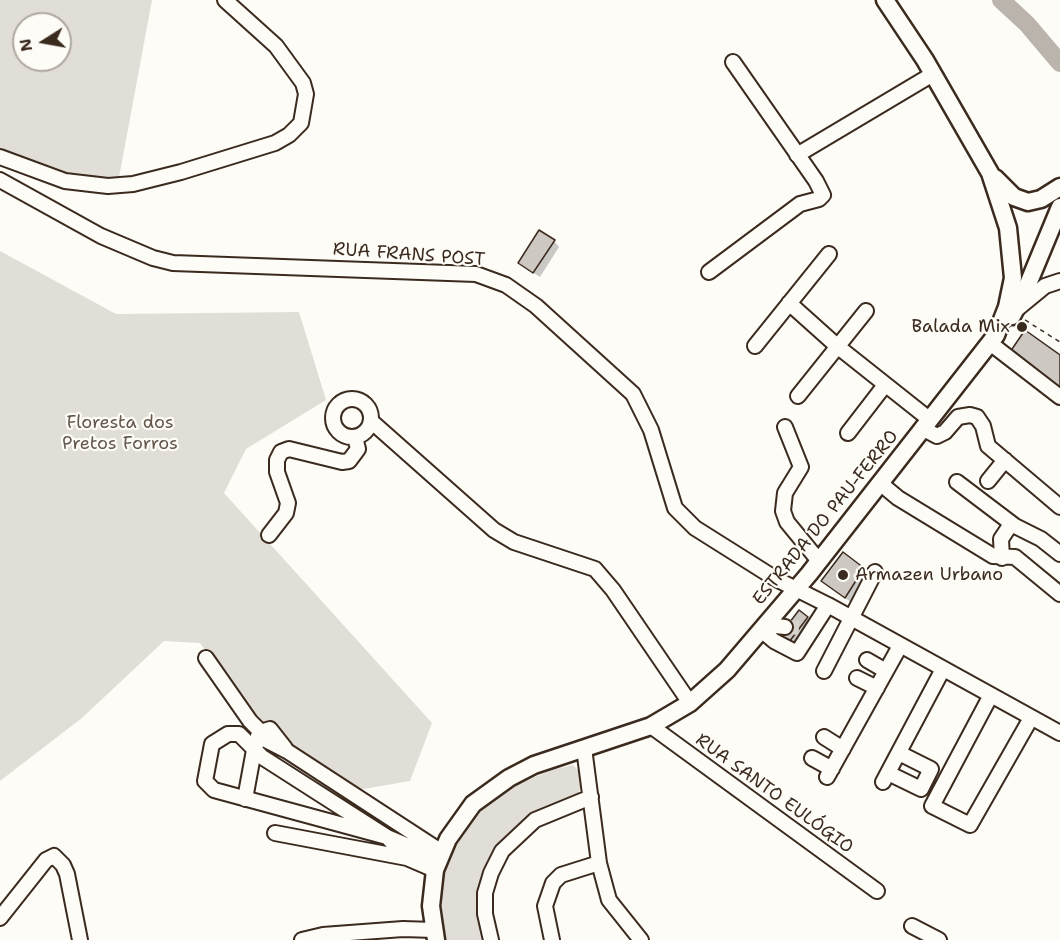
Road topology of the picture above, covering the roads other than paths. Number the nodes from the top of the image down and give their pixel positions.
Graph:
1 (225, 0) edge
2 (885, 0) edge
3 (733, 62) dead end
4 (933, 74) junction
5 (796, 155) junction
6 (0, 157) edge
7 (990, 173) junction
8 (0, 180) edge
9 (1060, 187) edge
10 (1059, 216) edge
11 (829, 254) dead end
12 (709, 272) dead end
13 (1060, 281) edge
14 (789, 303) junction
15 (866, 311) dead end
16 (1015, 312) junction
17 (993, 339) junction
18 (755, 346) dead end
19 (837, 346) junction
20 (885, 385) junction
21 (798, 396) dead end
22 (1060, 397) edge
23 (371, 421) junction
24 (925, 424) junction
25 (785, 427) dead end
26 (848, 433) dead end
27 (355, 437) junction
28 (1005, 460) junction
29 (988, 481) dead end
30 (957, 482) dead end
31 (880, 483) junction
32 (1060, 507) edge
33 (1011, 524) junction
34 (269, 535) dead end
35 (1060, 554) edge
36 (1002, 558) junction
37 (819, 561) junction
38 (875, 572) dead end
39 (796, 589) junction
40 (1060, 594) edge
41 (828, 605) junction
42 (850, 617) junction
43 (765, 625) junction
44 (785, 627) tunnel mouth
45 (900, 646) junction
46 (206, 658) dead end
47 (867, 660) dead end
48 (943, 669) junction
49 (886, 670) junction
50 (824, 671) dead end
51 (857, 678) dead end
52 (877, 688) junction
53 (991, 695) junction
54 (690, 703) junction
55 (1031, 718) junction
56 (651, 726) junction
57 (260, 734) junction
58 (1060, 734) edge
59 (824, 737) dead end
60 (584, 748) junction
61 (843, 749) junction
62 (258, 753) junction
63 (899, 753) junction
64 (812, 758) dead end
65 (321, 794) junction
66 (591, 797) junction
67 (250, 800) junction
68 (302, 812) junction
69 (318, 816) junction
70 (275, 833) dead end
71 (303, 837) junction
72 (387, 837) junction
73 (407, 858) junction
74 (438, 861) junction
75 (599, 863) junction
76 (877, 891) dead end
77 (0, 918) edge
78 (912, 926) dead end
79 (435, 935) edge
80 (80, 940) edge
81 (302, 940) edge
82 (491, 940) edge
83 (552, 940) edge
84 (641, 940) edge
85 (939, 940) edge

1 - 6 street
2 - 4 main road, ESTRADA DO PAU-FERRO
3 - 5 street
4 - 5 street
4 - 7 main road, ESTRADA DO PAU-FERRO
5 - 12 street
7 - 9 main road
7 - 17 main road, ESTRADA DO PAU-FERRO
8 - 39 street, RUA FRANS POST
10 - 16 main road
11 - 14 street
13 - 16 street
14 - 18 street
14 - 19 street
15 - 19 street
16 - 17 main road
17 - 22 street
17 - 24 main road, ESTRADA DO PAU-FERRO
19 - 20 street
19 - 21 street
20 - 24 street
20 - 26 street
23 - 27 street
23 - 27 street
23 - 54 street
24 - 28 street
24 - 31 main road, ESTRADA DO PAU-FERRO
25 - 37 street
27 - 34 street
28 - 29 street
28 - 32 street
30 - 33 street
31 - 36 street
31 - 37 main road, ESTRADA DO PAU-FERRO
33 - 35 street
33 - 36 street
36 - 40 street
37 - 39 main road, ESTRADA DO PAU-FERRO
38 - 42 street
39 - 41 street, RUA FRANS POST
39 - 43 main road, ESTRADA DO PAU-FERRO
41 - 42 street, RUA FRANS POST
41 - 43 street
42 - 45 street, RUA FRANS POST
42 - 50 street
43 - 44 street
43 - 54 main road, ESTRADA DO PAU-FERRO
45 - 48 street, RUA FRANS POST
45 - 49 street
46 - 57 street
47 - 49 street
48 - 53 street, RUA FRANS POST
48 - 63 street
49 - 52 street
51 - 52 street
52 - 61 street
53 - 55 street, RUA FRANS POST
53 - 55 street
54 - 56 main road, ESTRADA DO PAU-FERRO
55 - 58 street, RUA FRANS POST
56 - 60 main road, ESTRADA DO PAU-FERRO
56 - 76 street, RUA SANTO EULÓGIO
57 - 62 street
57 - 74 street
59 - 61 street
60 - 66 street
60 - 74 main road, ESTRADA DO PAU-FERRO
61 - 64 street
62 - 65 street
62 - 67 street
62 - 67 street
63 - 63 street
65 - 69 street
65 - 72 street
66 - 75 street
66 - 82 street
67 - 68 street
68 - 69 street
68 - 71 street
69 - 72 street
70 - 71 street
71 - 73 street
72 - 73 street
72 - 74 street
73 - 74 street
74 - 79 main road, ESTRADA DO PAU-FERRO
75 - 83 street
75 - 84 street
77 - 80 street
78 - 85 street
79 - 81 street

